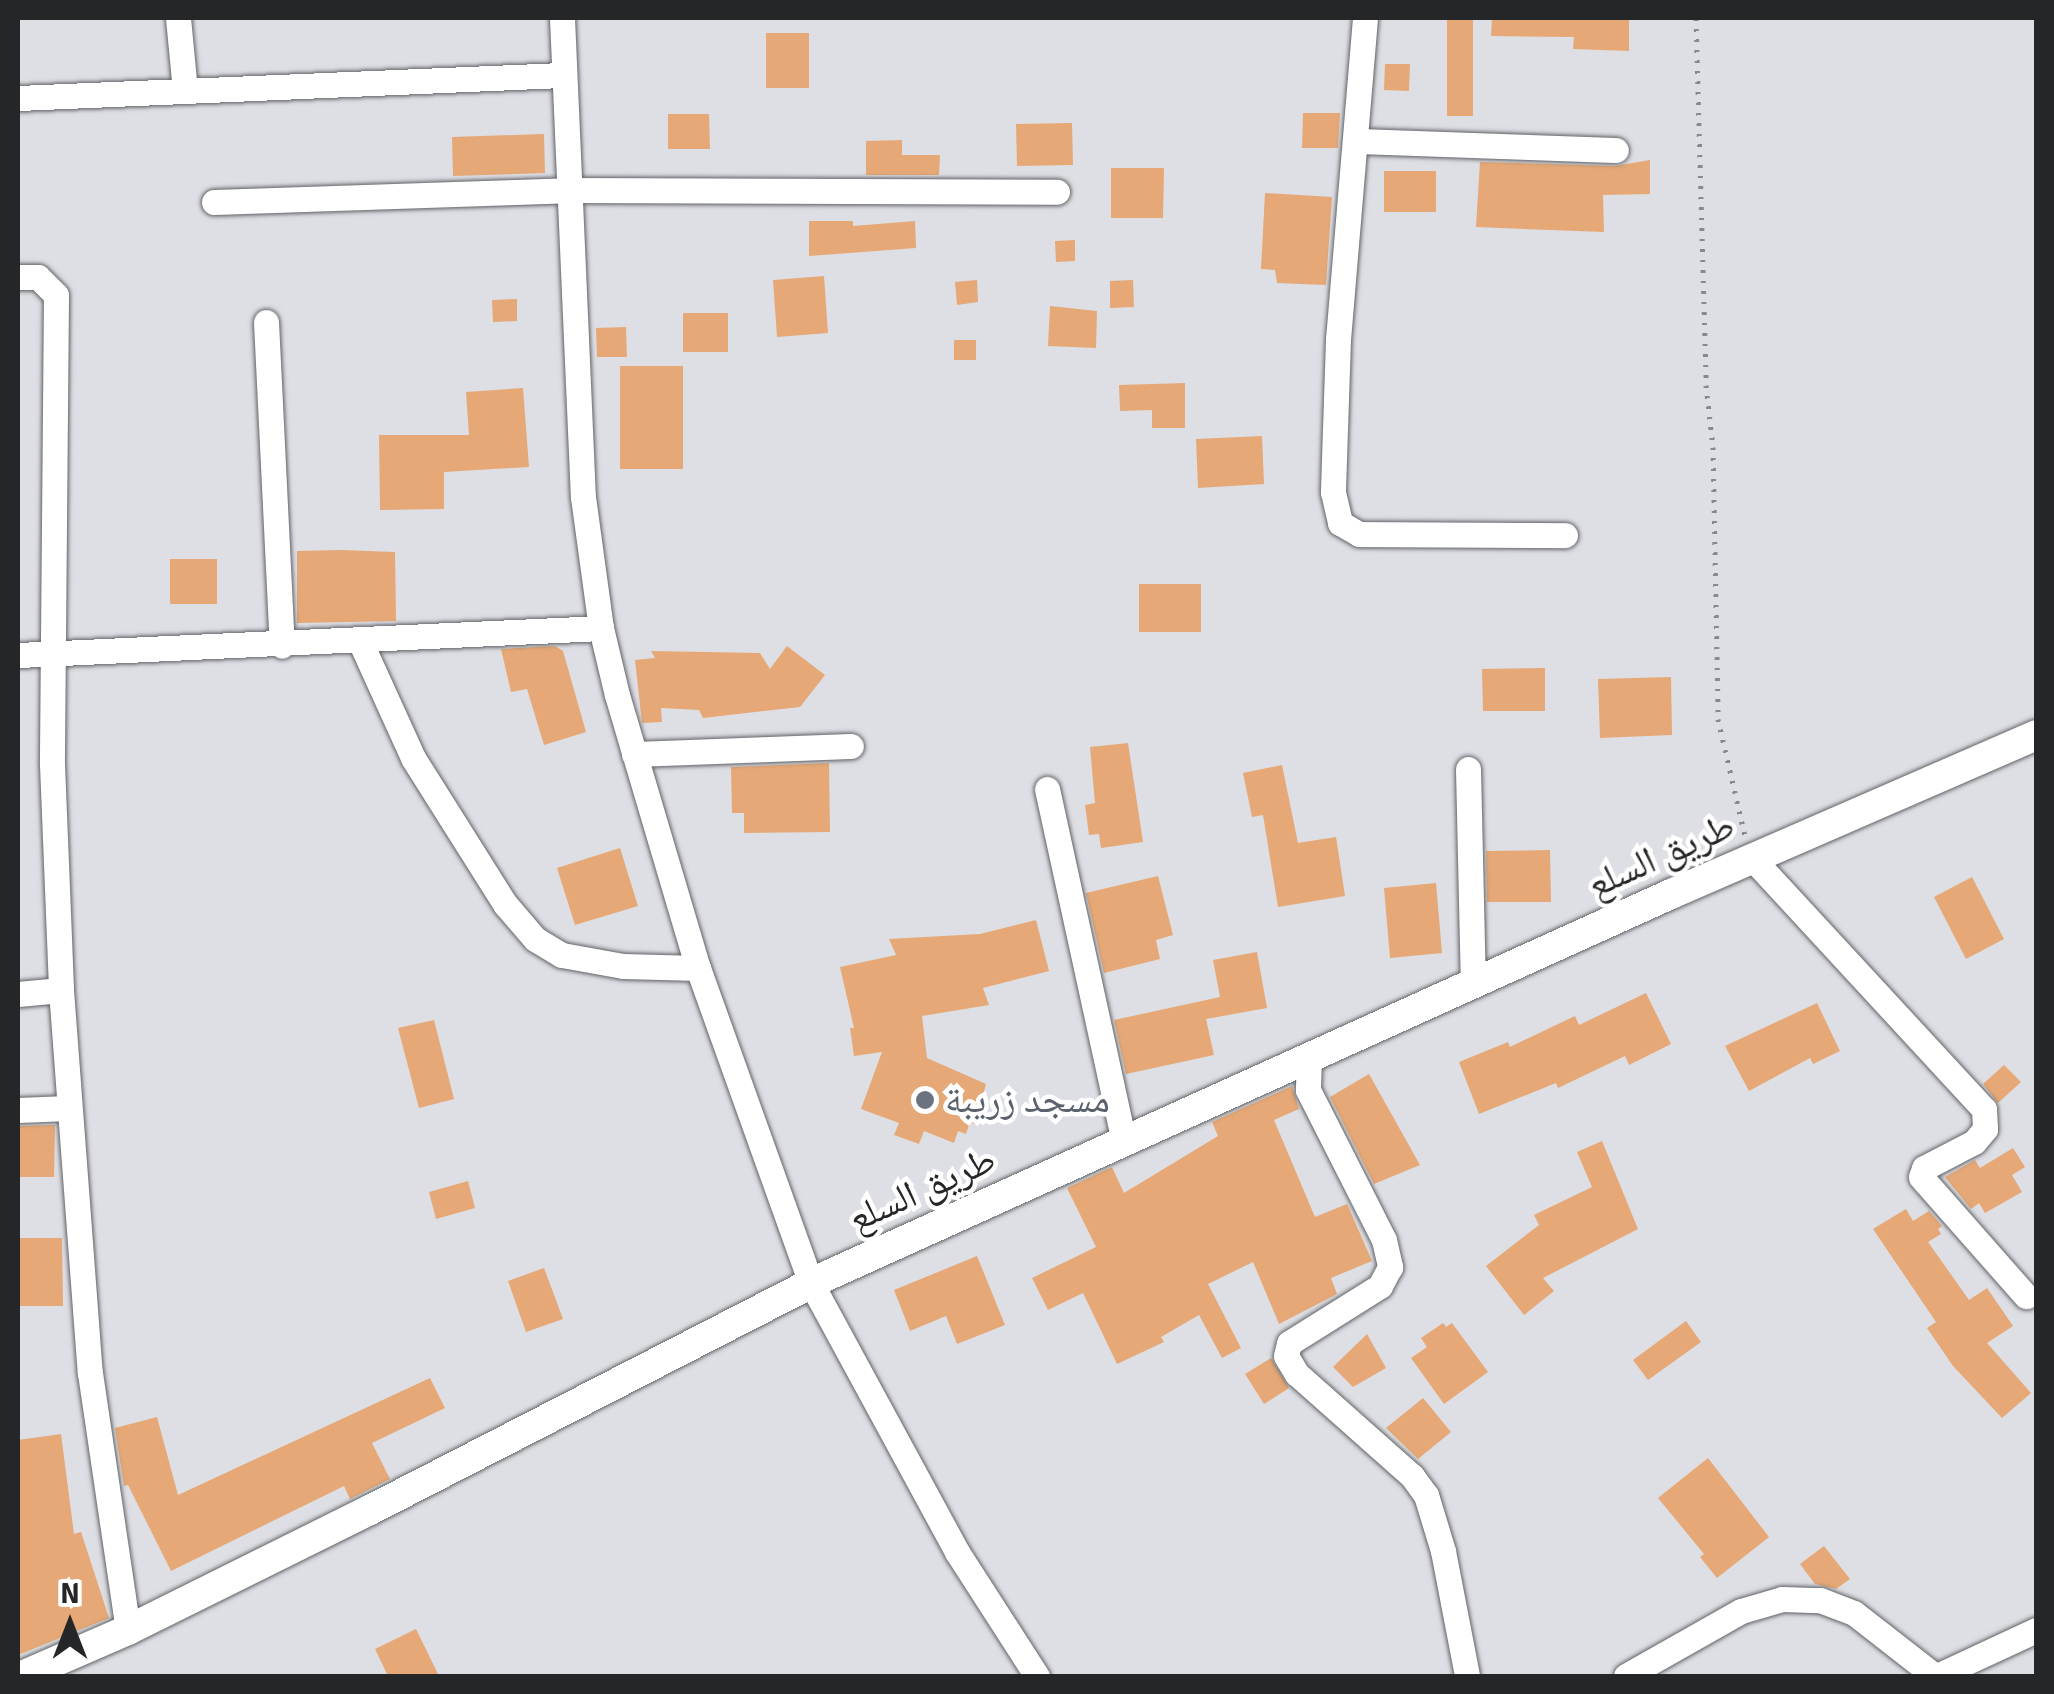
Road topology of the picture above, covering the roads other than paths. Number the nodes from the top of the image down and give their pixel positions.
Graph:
1 (178, 18) edge
2 (562, 18) edge
3 (1365, 18) edge
4 (563, 75) junction
5 (185, 91) junction
6 (18, 98) edge
7 (1357, 142) junction
8 (1616, 150) dead end
9 (568, 190) junction
10 (1057, 192) dead end
11 (214, 202) dead end
12 (18, 278) edge
13 (266, 322) dead end
14 (1564, 535) dead end
15 (601, 628) junction
16 (360, 642) junction
17 (282, 646) junction
18 (54, 653) junction
19 (18, 654) edge
20 (2036, 735) edge
21 (852, 746) dead end
22 (634, 754) junction
23 (1468, 769) dead end
24 (1047, 789) dead end
25 (1752, 858) junction
26 (698, 968) junction
27 (1474, 983) junction
28 (62, 990) junction
29 (18, 994) edge
30 (1309, 1058) junction
31 (68, 1108) junction
32 (18, 1110) edge
33 (1124, 1141) junction
34 (811, 1284) junction
35 (2026, 1296) dead end
36 (128, 1630) junction
37 (2036, 1630) edge
38 (22, 1676) edge
39 (1036, 1676) edge
40 (1467, 1676) edge
41 (1626, 1676) edge
42 (1936, 1676) edge

1 - 5 street
2 - 4 street
3 - 7 street
4 - 5 street
4 - 9 street
5 - 6 street
7 - 8 street
7 - 14 street
9 - 10 street
9 - 11 street
9 - 15 street
12 - 18 street
13 - 17 street
15 - 16 street
15 - 22 street
16 - 17 street
16 - 26 street
17 - 18 street
18 - 19 street
18 - 28 street
20 - 25 street, طريق السلع
21 - 22 street
22 - 26 street
23 - 27 street
24 - 33 street
25 - 27 street, طريق السلع
25 - 35 street
26 - 34 street
27 - 30 street, طريق السلع
28 - 29 street
28 - 31 street
30 - 33 street, طريق السلع
30 - 40 street
31 - 32 street
31 - 36 street
33 - 34 street, طريق السلع
34 - 36 street, طريق السلع
34 - 39 street
36 - 38 street, طريق السلع
37 - 42 street
41 - 42 street

